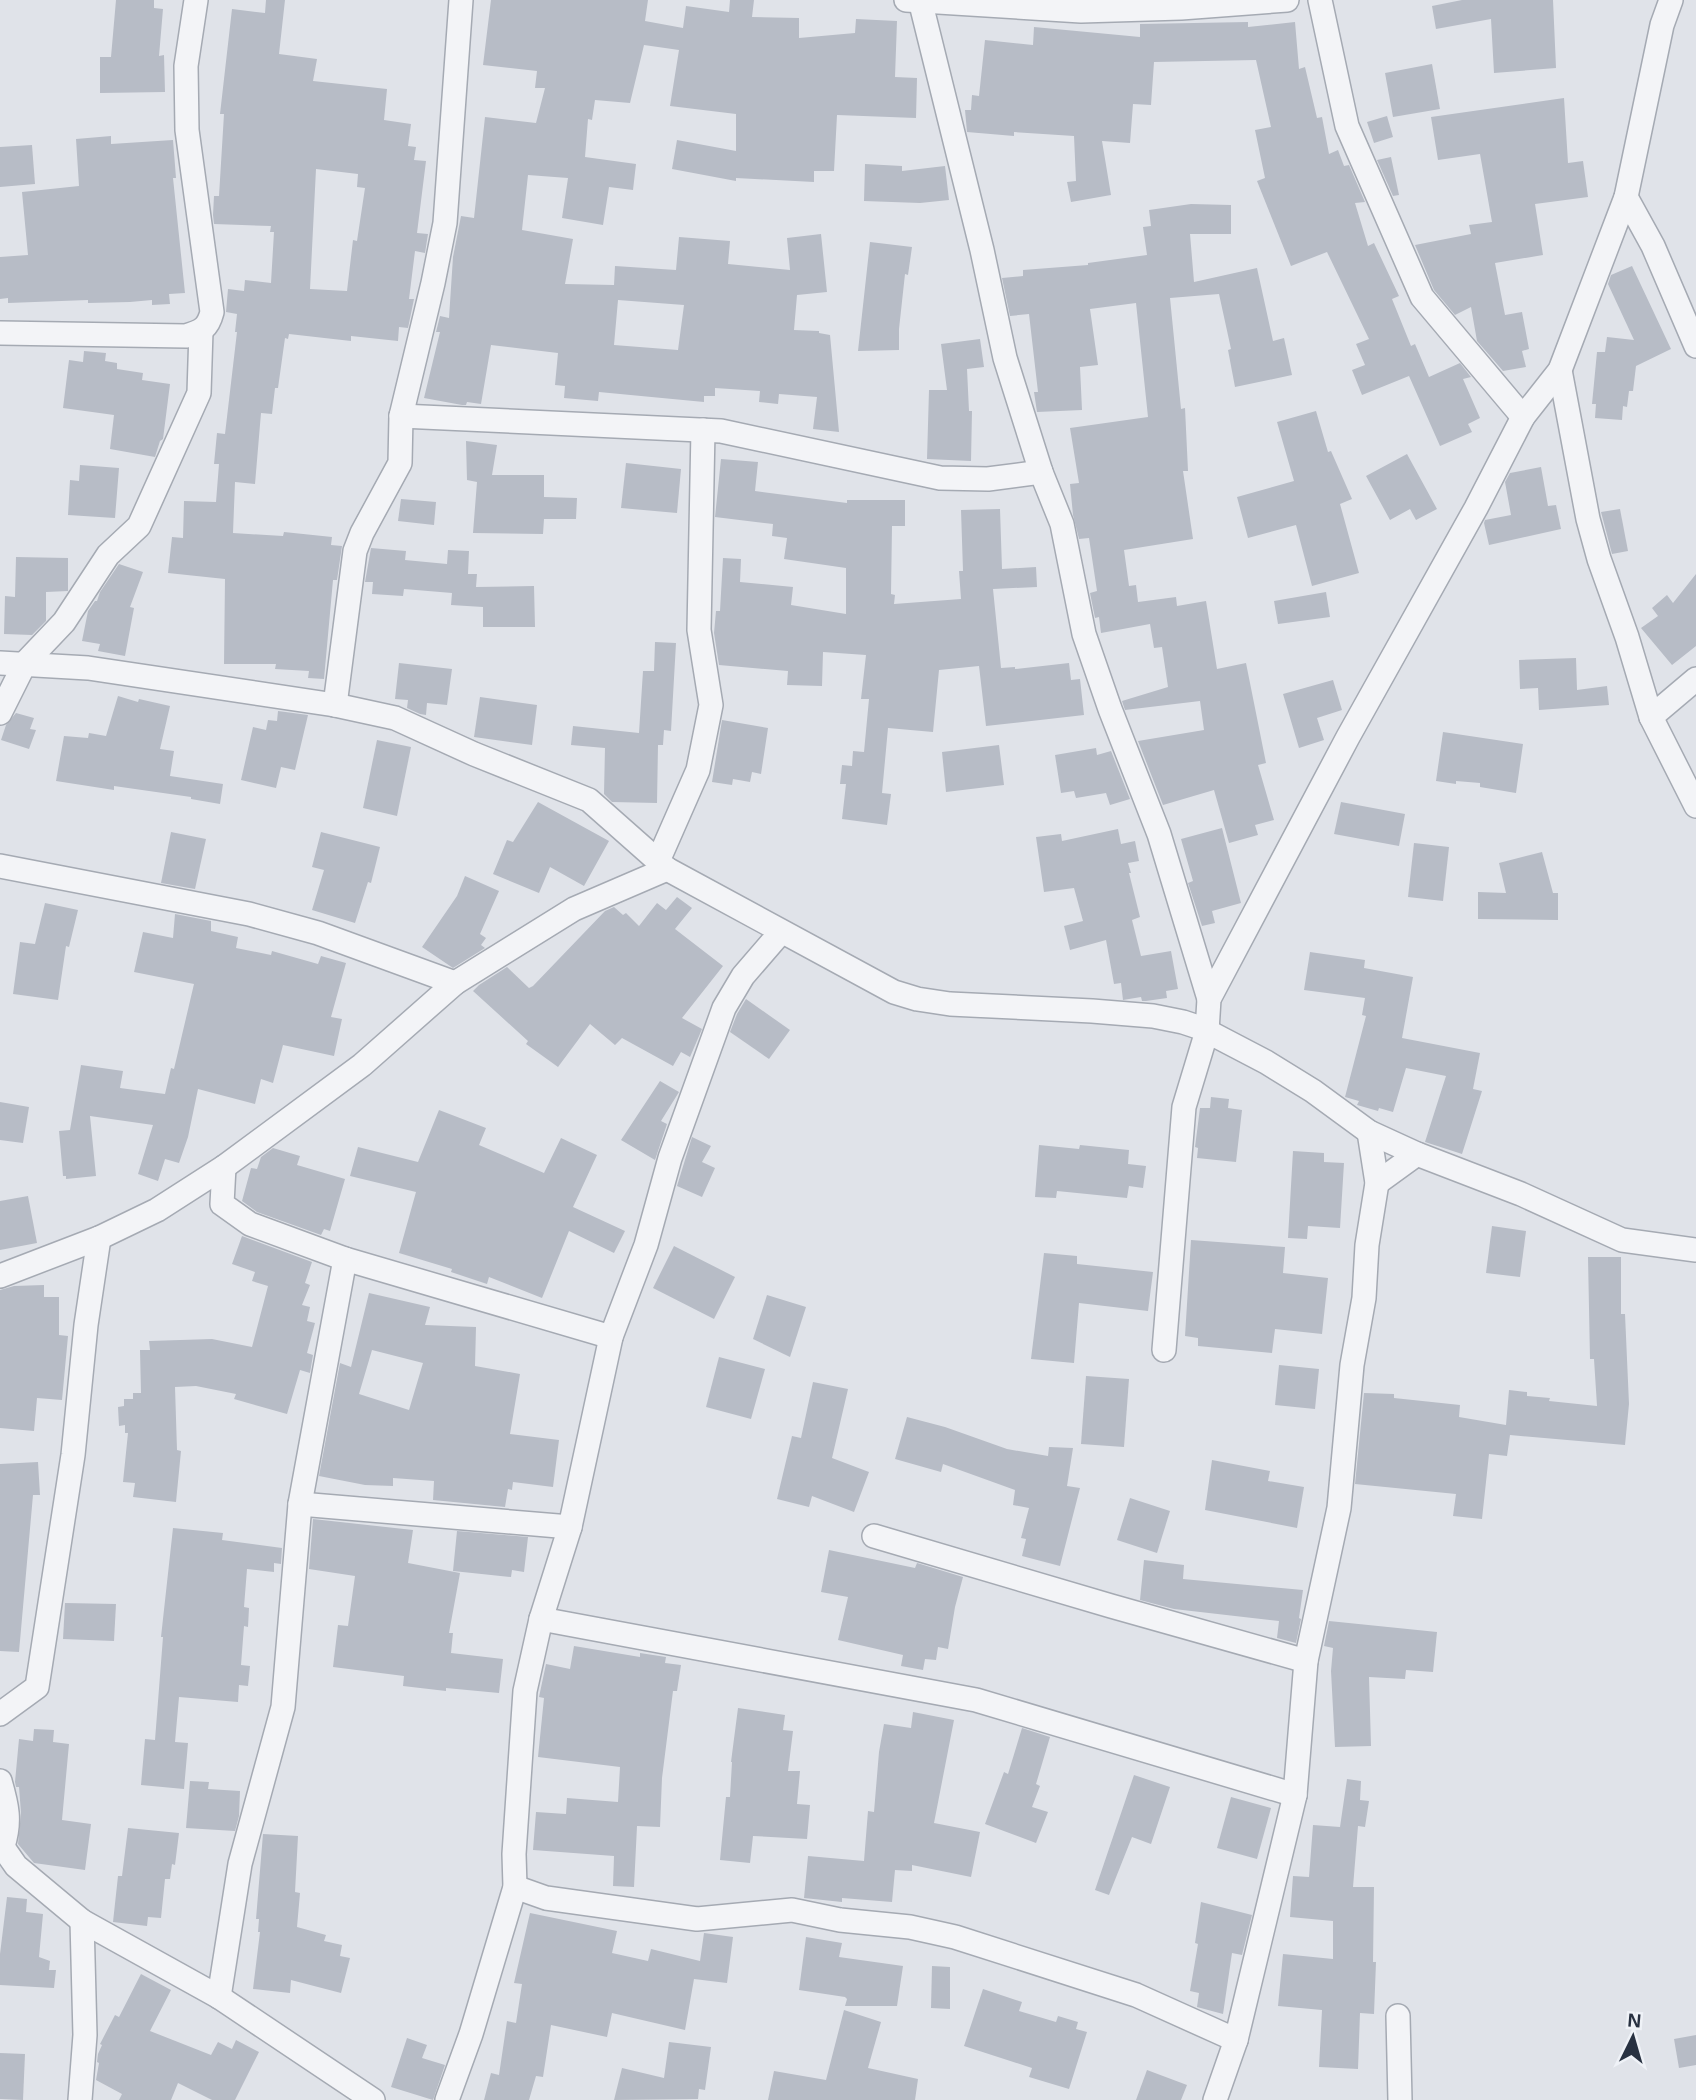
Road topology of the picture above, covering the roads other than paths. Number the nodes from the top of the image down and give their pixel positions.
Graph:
1 (196, 0) edge
2 (461, 0) edge
3 (915, 0) edge
4 (1287, 0) edge
5 (1320, 0) edge
6 (1671, 0) edge
7 (1180, 4) edge
8 (1626, 197) junction
9 (201, 331) junction
10 (0, 333) edge
11 (1696, 346) edge
12 (1560, 370) junction
13 (401, 416) junction
14 (1523, 417) junction
15 (703, 430) junction
16 (1041, 472) junction
17 (0, 663) edge
18 (25, 663) junction
19 (1696, 679) edge
20 (335, 705) junction
21 (0, 713) edge
22 (1651, 717) junction
23 (1696, 806) edge
24 (663, 865) junction
25 (0, 866) edge
26 (781, 932) junction
27 (455, 983) junction
28 (1209, 999) junction
29 (1208, 1031) junction
30 (1369, 1132) junction
31 (1417, 1154) junction
32 (224, 1167) junction
33 (1377, 1183) junction
34 (99, 1238) junction
35 (1696, 1250) edge
36 (345, 1259) junction
37 (0, 1276) edge
38 (611, 1337) junction
39 (1164, 1350) dead end
40 (300, 1504) junction
41 (570, 1527) junction
42 (874, 1536) dead end
43 (541, 1619) junction
44 (1306, 1661) junction
45 (0, 1714) edge
46 (0, 1781) edge
47 (1295, 1795) junction
48 (2, 1845) edge
49 (515, 1887) junction
50 (82, 1921) junction
51 (219, 1997) junction
52 (1398, 2016) dead end
53 (1236, 2040) junction
54 (80, 2100) edge
55 (373, 2100) edge
56 (447, 2100) edge
57 (1215, 2100) edge
58 (1400, 2100) edge

1 - 9 street
2 - 13 street
3 - 7 street
3 - 16 street
4 - 7 street
5 - 14 street
6 - 8 street
8 - 11 street
8 - 12 street
9 - 10 street
9 - 18 street
12 - 14 street
12 - 22 street
13 - 15 street
13 - 20 street
14 - 28 street
15 - 16 street
15 - 24 street
16 - 28 street
17 - 18 street
18 - 20 street
18 - 21 street
19 - 22 street
20 - 24 street
22 - 23 street
24 - 26 street
24 - 27 street
25 - 27 street
26 - 29 street
26 - 38 street
27 - 32 street
28 - 29 street
29 - 30 street
29 - 39 street
30 - 31 street
30 - 33 street
31 - 33 street
31 - 35 street
32 - 34 street
32 - 36 street
33 - 44 street
34 - 37 street
34 - 45 street
36 - 38 street
36 - 40 street
38 - 41 street
40 - 41 street
40 - 51 street
41 - 43 street
42 - 44 street
43 - 47 street
43 - 49 street
44 - 47 street
46 - 48 street
47 - 53 street
48 - 50 street
49 - 53 street
49 - 56 street
50 - 51 street
50 - 54 street
51 - 55 street
52 - 58 street
53 - 57 street

